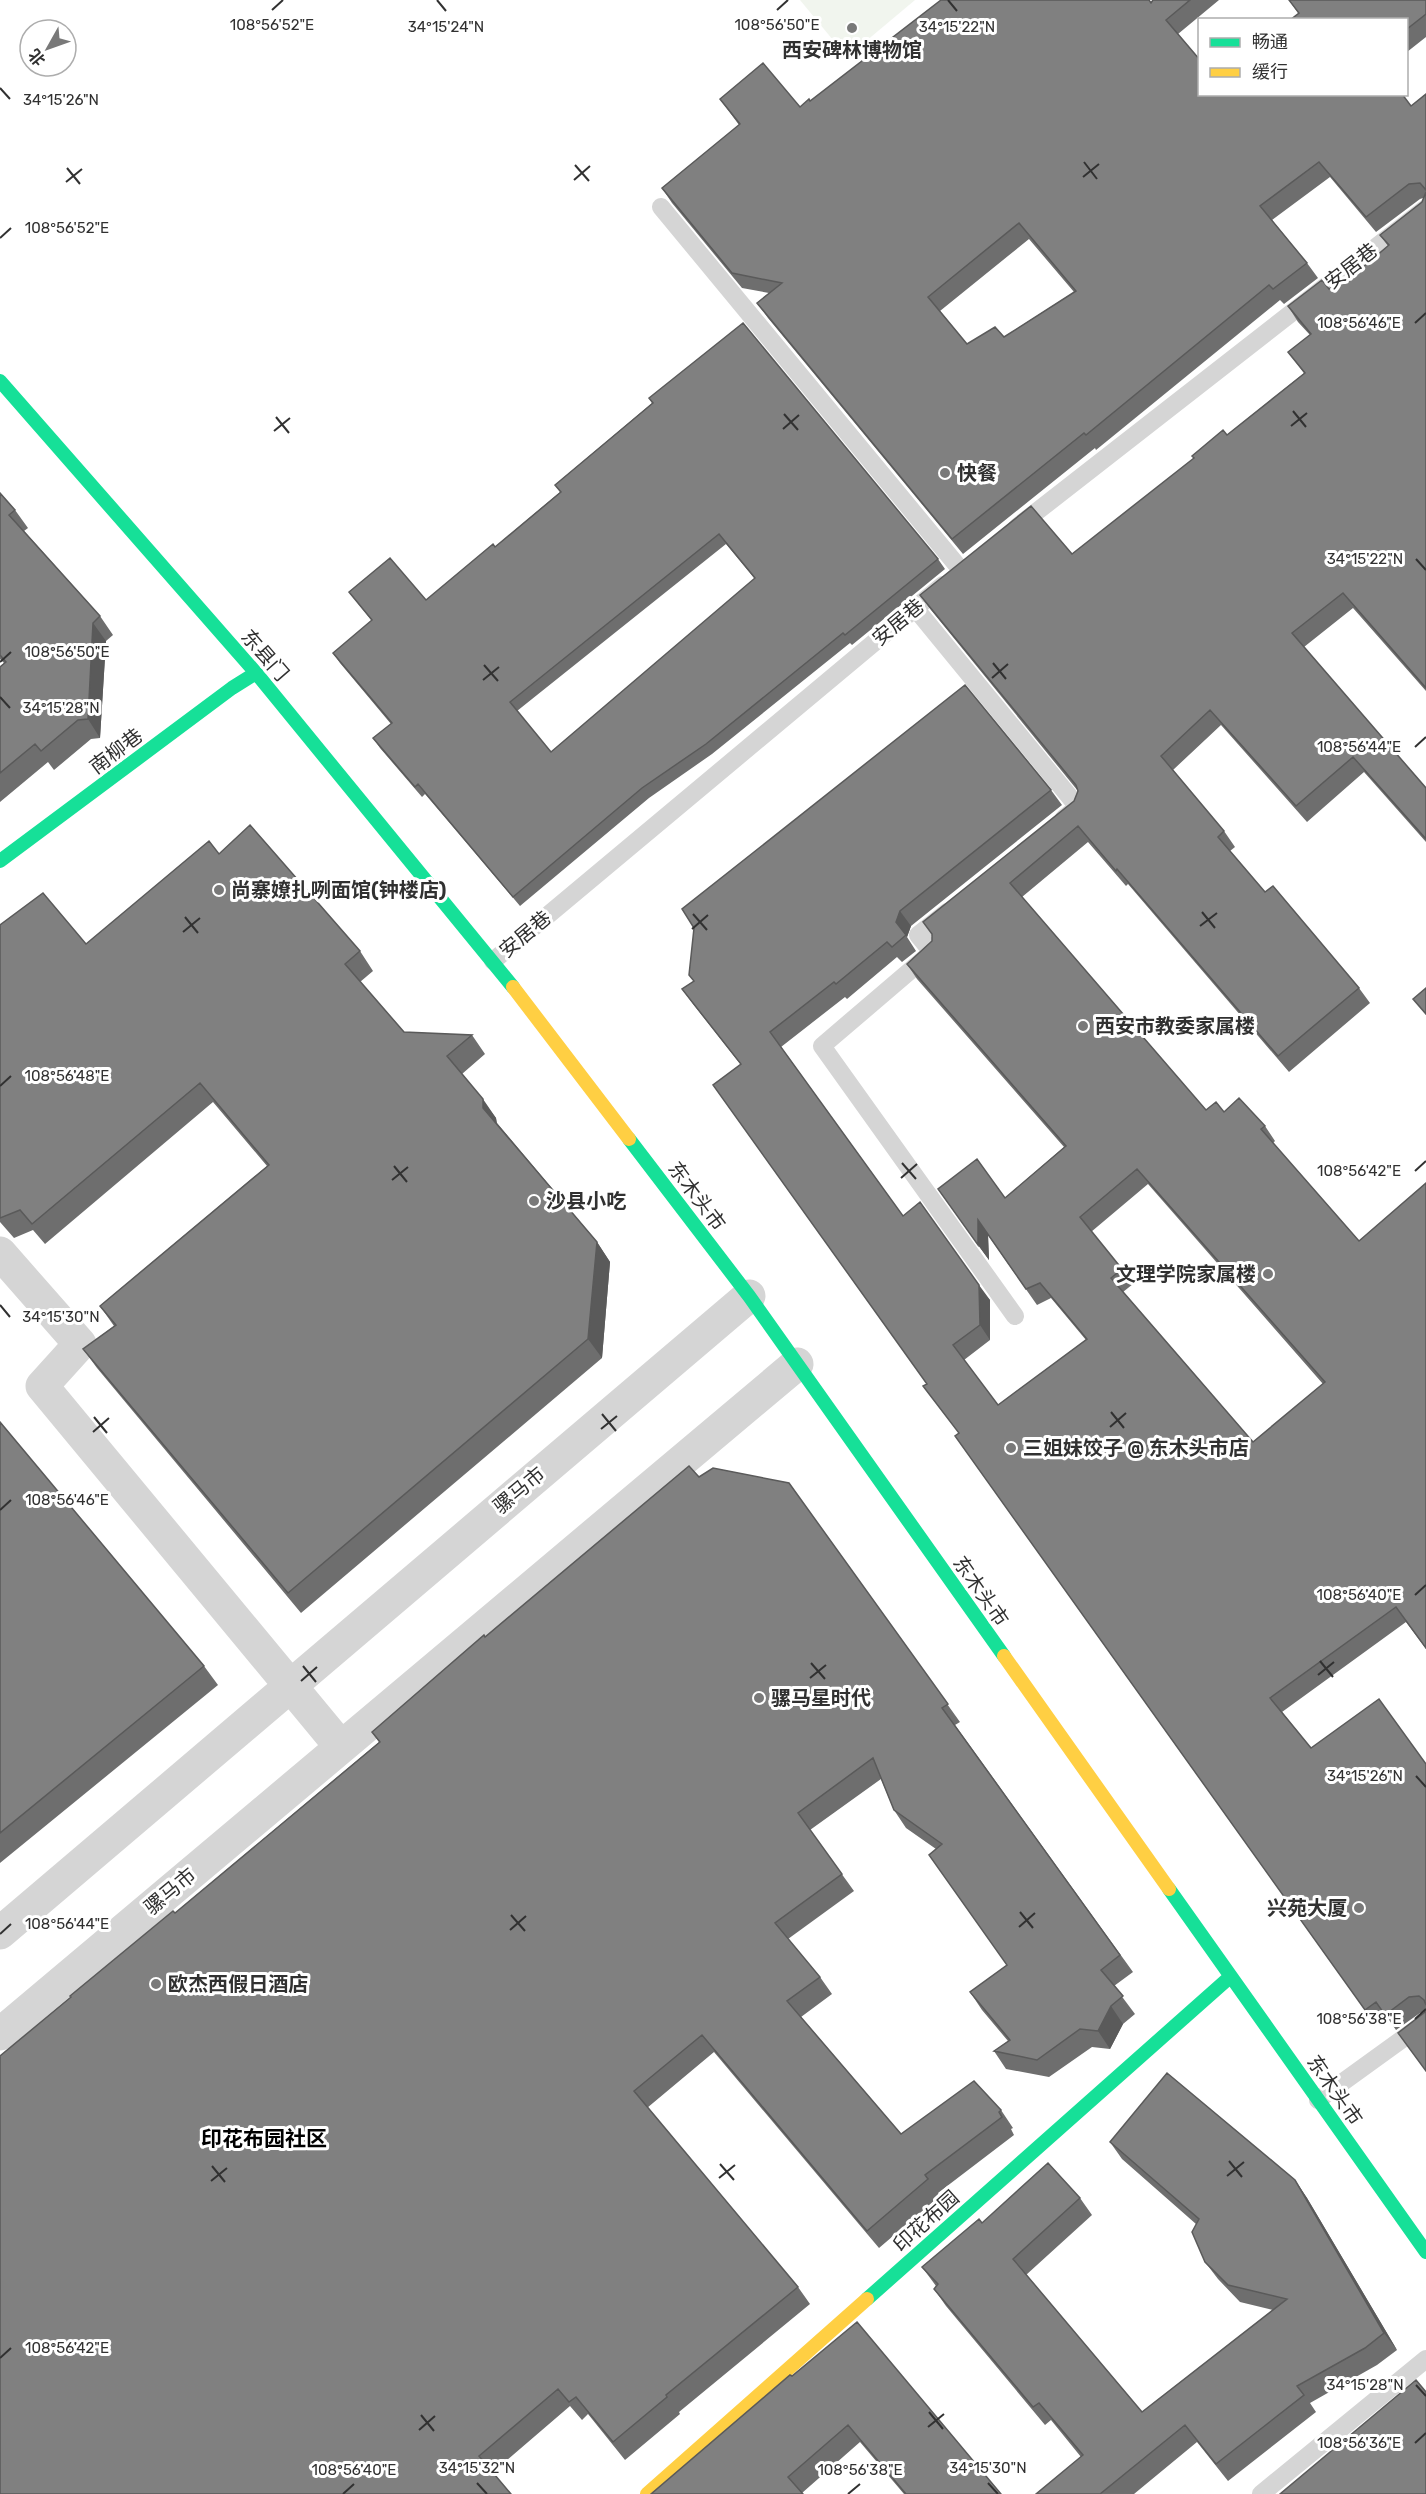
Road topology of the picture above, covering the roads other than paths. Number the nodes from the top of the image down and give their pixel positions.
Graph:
1 (662, 207) edge
2 (1426, 207) edge
3 (0, 381) edge
4 (998, 541) edge
5 (915, 608) junction
6 (256, 673) junction
7 (1051, 828) edge
8 (0, 861) edge
9 (962, 900) edge
10 (493, 961) junction
11 (0, 1253) edge
12 (749, 1296) junction
13 (1015, 1316) dead end
14 (797, 1364) junction
15 (290, 1684) junction
16 (341, 1747) junction
17 (0, 1933) edge
18 (1230, 1977) junction
19 (1426, 2022) edge
20 (3, 2026) edge
21 (1318, 2100) junction
22 (1426, 2252) edge
23 (1426, 2359) edge
24 (647, 2494) edge
25 (1261, 2494) edge

1 - 5 lane, 安居巷
2 - 4 lane, 安居巷
3 - 6 street, 东县门
5 - 7 lane
5 - 10 lane, 安居巷
6 - 8 street, 南柳巷
6 - 10 street, 东县门
9 - 13 lane
10 - 12 street, 东木头市
11 - 15 street
12 - 14 street, 东木头市
12 - 15 street, 骡马市
14 - 16 street, 骡马市
14 - 18 street, 东木头市
15 - 16 street
15 - 17 street, 骡马市
16 - 20 street, 骡马市
18 - 21 street, 东木头市
18 - 24 street, 印花布园
19 - 21 lane
21 - 22 street, 东木头市
23 - 25 lane

